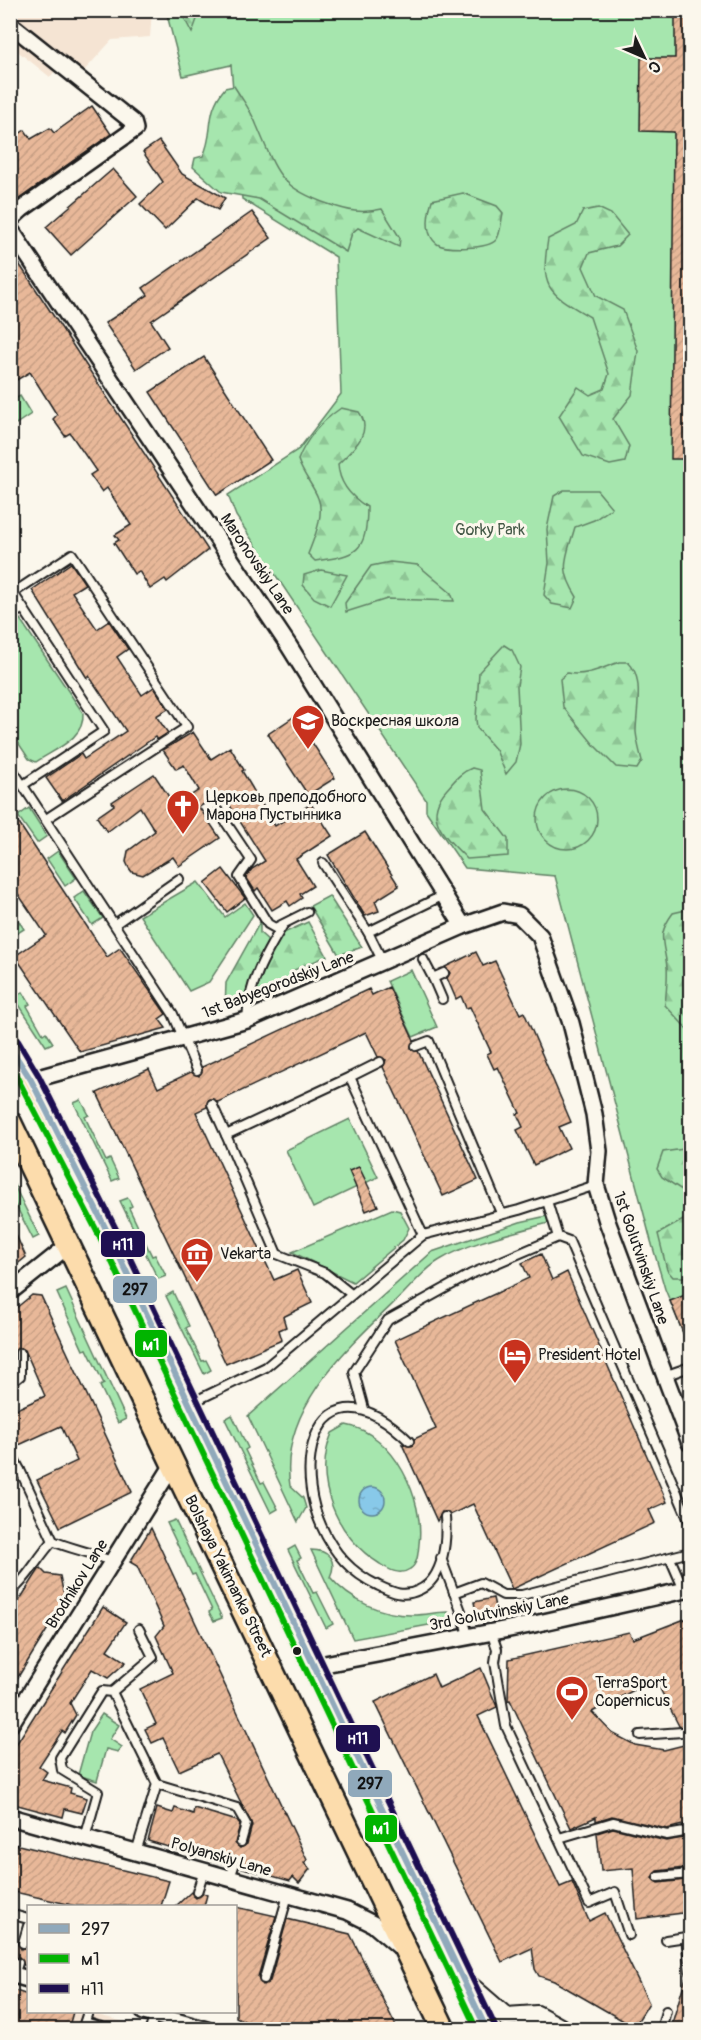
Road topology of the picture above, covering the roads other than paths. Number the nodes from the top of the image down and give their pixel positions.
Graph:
1 (10, 24) edge
2 (10, 220) edge
3 (10, 229) edge
4 (12, 592) edge
5 (22, 609) junction
6 (10, 616) edge
7 (10, 766) edge
8 (23, 785) junction
9 (219, 812) dead end
10 (46, 819) junction
11 (324, 863) dead end
12 (179, 879) dead end
13 (444, 895) junction
14 (307, 912) dead end
15 (116, 924) junction
16 (283, 925) junction
17 (463, 926) junction
18 (368, 932) junction
19 (423, 959) dead end
20 (383, 962) junction
21 (444, 973) dead end
22 (433, 978) junction
23 (442, 999) dead end
24 (247, 1020) junction
25 (186, 1039) junction
26 (10, 1046) edge
27 (416, 1046) dead end
28 (380, 1062) dead end
29 (197, 1070) dead end
30 (350, 1077) junction
31 (31, 1080) junction
32 (212, 1104) dead end
33 (10, 1123) edge
34 (226, 1135) junction
35 (596, 1185) junction
36 (547, 1201) junction
37 (501, 1213) junction
38 (423, 1235) junction
39 (558, 1237) junction
40 (70, 1244) junction
41 (10, 1292) edge
42 (351, 1294) junction
43 (20, 1353) dead end
44 (690, 1367) edge
45 (664, 1376) junction
46 (10, 1384) edge
47 (190, 1404) junction
48 (364, 1409) junction
49 (409, 1441) dead end
50 (690, 1443) edge
51 (10, 1451) edge
52 (174, 1463) junction
53 (20, 1470) junction
54 (10, 1474) edge
55 (445, 1517) dead end
56 (690, 1523) edge
57 (53, 1541) junction
58 (690, 1552) edge
59 (441, 1558) junction
60 (670, 1558) junction
61 (112, 1562) junction
62 (687, 1589) edge
63 (10, 1593) edge
64 (454, 1593) junction
65 (139, 1629) dead end
66 (491, 1632) junction
67 (468, 1637) junction
68 (314, 1666) junction
69 (112, 1692) junction
70 (10, 1725) edge
71 (682, 1732) dead end
72 (640, 1735) dead end
73 (157, 1784) junction
74 (10, 1817) edge
75 (690, 1832) edge
76 (85, 1838) junction
77 (558, 1838) junction
78 (241, 1842) dead end
79 (136, 1852) junction
80 (204, 1871) junction
81 (690, 1874) edge
82 (658, 1877) dead end
83 (198, 1892) dead end
84 (288, 1895) junction
85 (10, 1914) edge
86 (27, 1919) edge
87 (27, 1929) edge
88 (629, 1935) dead end
89 (688, 1935) edge
90 (666, 1940) dead end
91 (23, 1943) dead end
92 (409, 1955) junction
93 (690, 1972) edge
94 (264, 1979) dead end
95 (463, 1979) junction
96 (666, 2011) dead end
97 (155, 2017) edge
98 (84, 2026) edge
99 (111, 2030) edge
100 (207, 2030) edge
101 (444, 2030) edge
102 (487, 2030) edge
103 (564, 2030) edge
104 (662, 2030) edge

1 - 2 street
3 - 13 street, Maronovskiy Lane
4 - 5 lane
4 - 10 lane
5 - 6 lane
5 - 8 lane
7 - 8 lane
8 - 10 lane
9 - 16 lane
10 - 15 lane
11 - 18 lane
12 - 15 lane
13 - 17 street, Maronovskiy Lane
13 - 18 lane
14 - 16 lane
15 - 25 lane
16 - 24 lane
17 - 20 street, 1st Babyegorodskiy Lane
17 - 35 street, 1st Babyegorodskiy Lane
18 - 20 lane
19 - 22 lane
20 - 24 street, 1st Babyegorodskiy Lane
21 - 22 lane
22 - 23 lane
24 - 25 street, 1st Babyegorodskiy Lane
25 - 29 lane
25 - 31 street, 1st Babyegorodskiy Lane
26 - 31 main road
27 - 37 lane
28 - 30 lane
30 - 34 lane
30 - 38 lane
31 - 47 main road
32 - 34 lane
33 - 40 main road, Bolshaya Yakimanka Street
34 - 42 lane
35 - 36 lane
35 - 45 street, 1st Golutvinskiy Lane
36 - 37 lane
36 - 39 lane
37 - 38 lane
38 - 42 lane
39 - 48 lane
39 - 56 lane
40 - 41 street
40 - 52 main road, Bolshaya Yakimanka Street
42 - 47 lane
43 - 46 lane
44 - 45 lane
45 - 50 street, 1st Golutvinskiy Lane
47 - 68 main road
48 - 49 lane
48 - 59 lane
51 - 53 lane
52 - 61 street, Brodnikov Lane
52 - 92 main road, Bolshaya Yakimanka Street
53 - 54 lane
53 - 57 lane
55 - 59 lane
57 - 61 lane
57 - 63 lane
58 - 60 lane
59 - 64 lane
60 - 62 lane
60 - 64 lane
61 - 70 street, Brodnikov Lane
62 - 66 street, 3rd Golutvinskiy Lane
64 - 67 lane
65 - 69 lane
66 - 67 street, 3rd Golutvinskiy Lane
66 - 77 lane
67 - 68 street, 3rd Golutvinskiy Lane
68 - 95 main road
69 - 73 lane
69 - 76 lane
71 - 72 lane
73 - 78 lane
73 - 79 lane
74 - 76 street, Polyanskiy Lane
75 - 77 lane
76 - 79 street, Polyanskiy Lane
77 - 88 lane
79 - 80 street, Polyanskiy Lane
80 - 83 lane
80 - 84 street, Polyanskiy Lane
81 - 82 lane
84 - 92 street, Polyanskiy Lane
84 - 94 lane
85 - 86 lane
87 - 91 lane
89 - 90 lane
89 - 93 lane
92 - 101 main road, Bolshaya Yakimanka Street
95 - 102 main road
95 - 103 street
96 - 104 lane
97 - 100 street
98 - 99 lane

